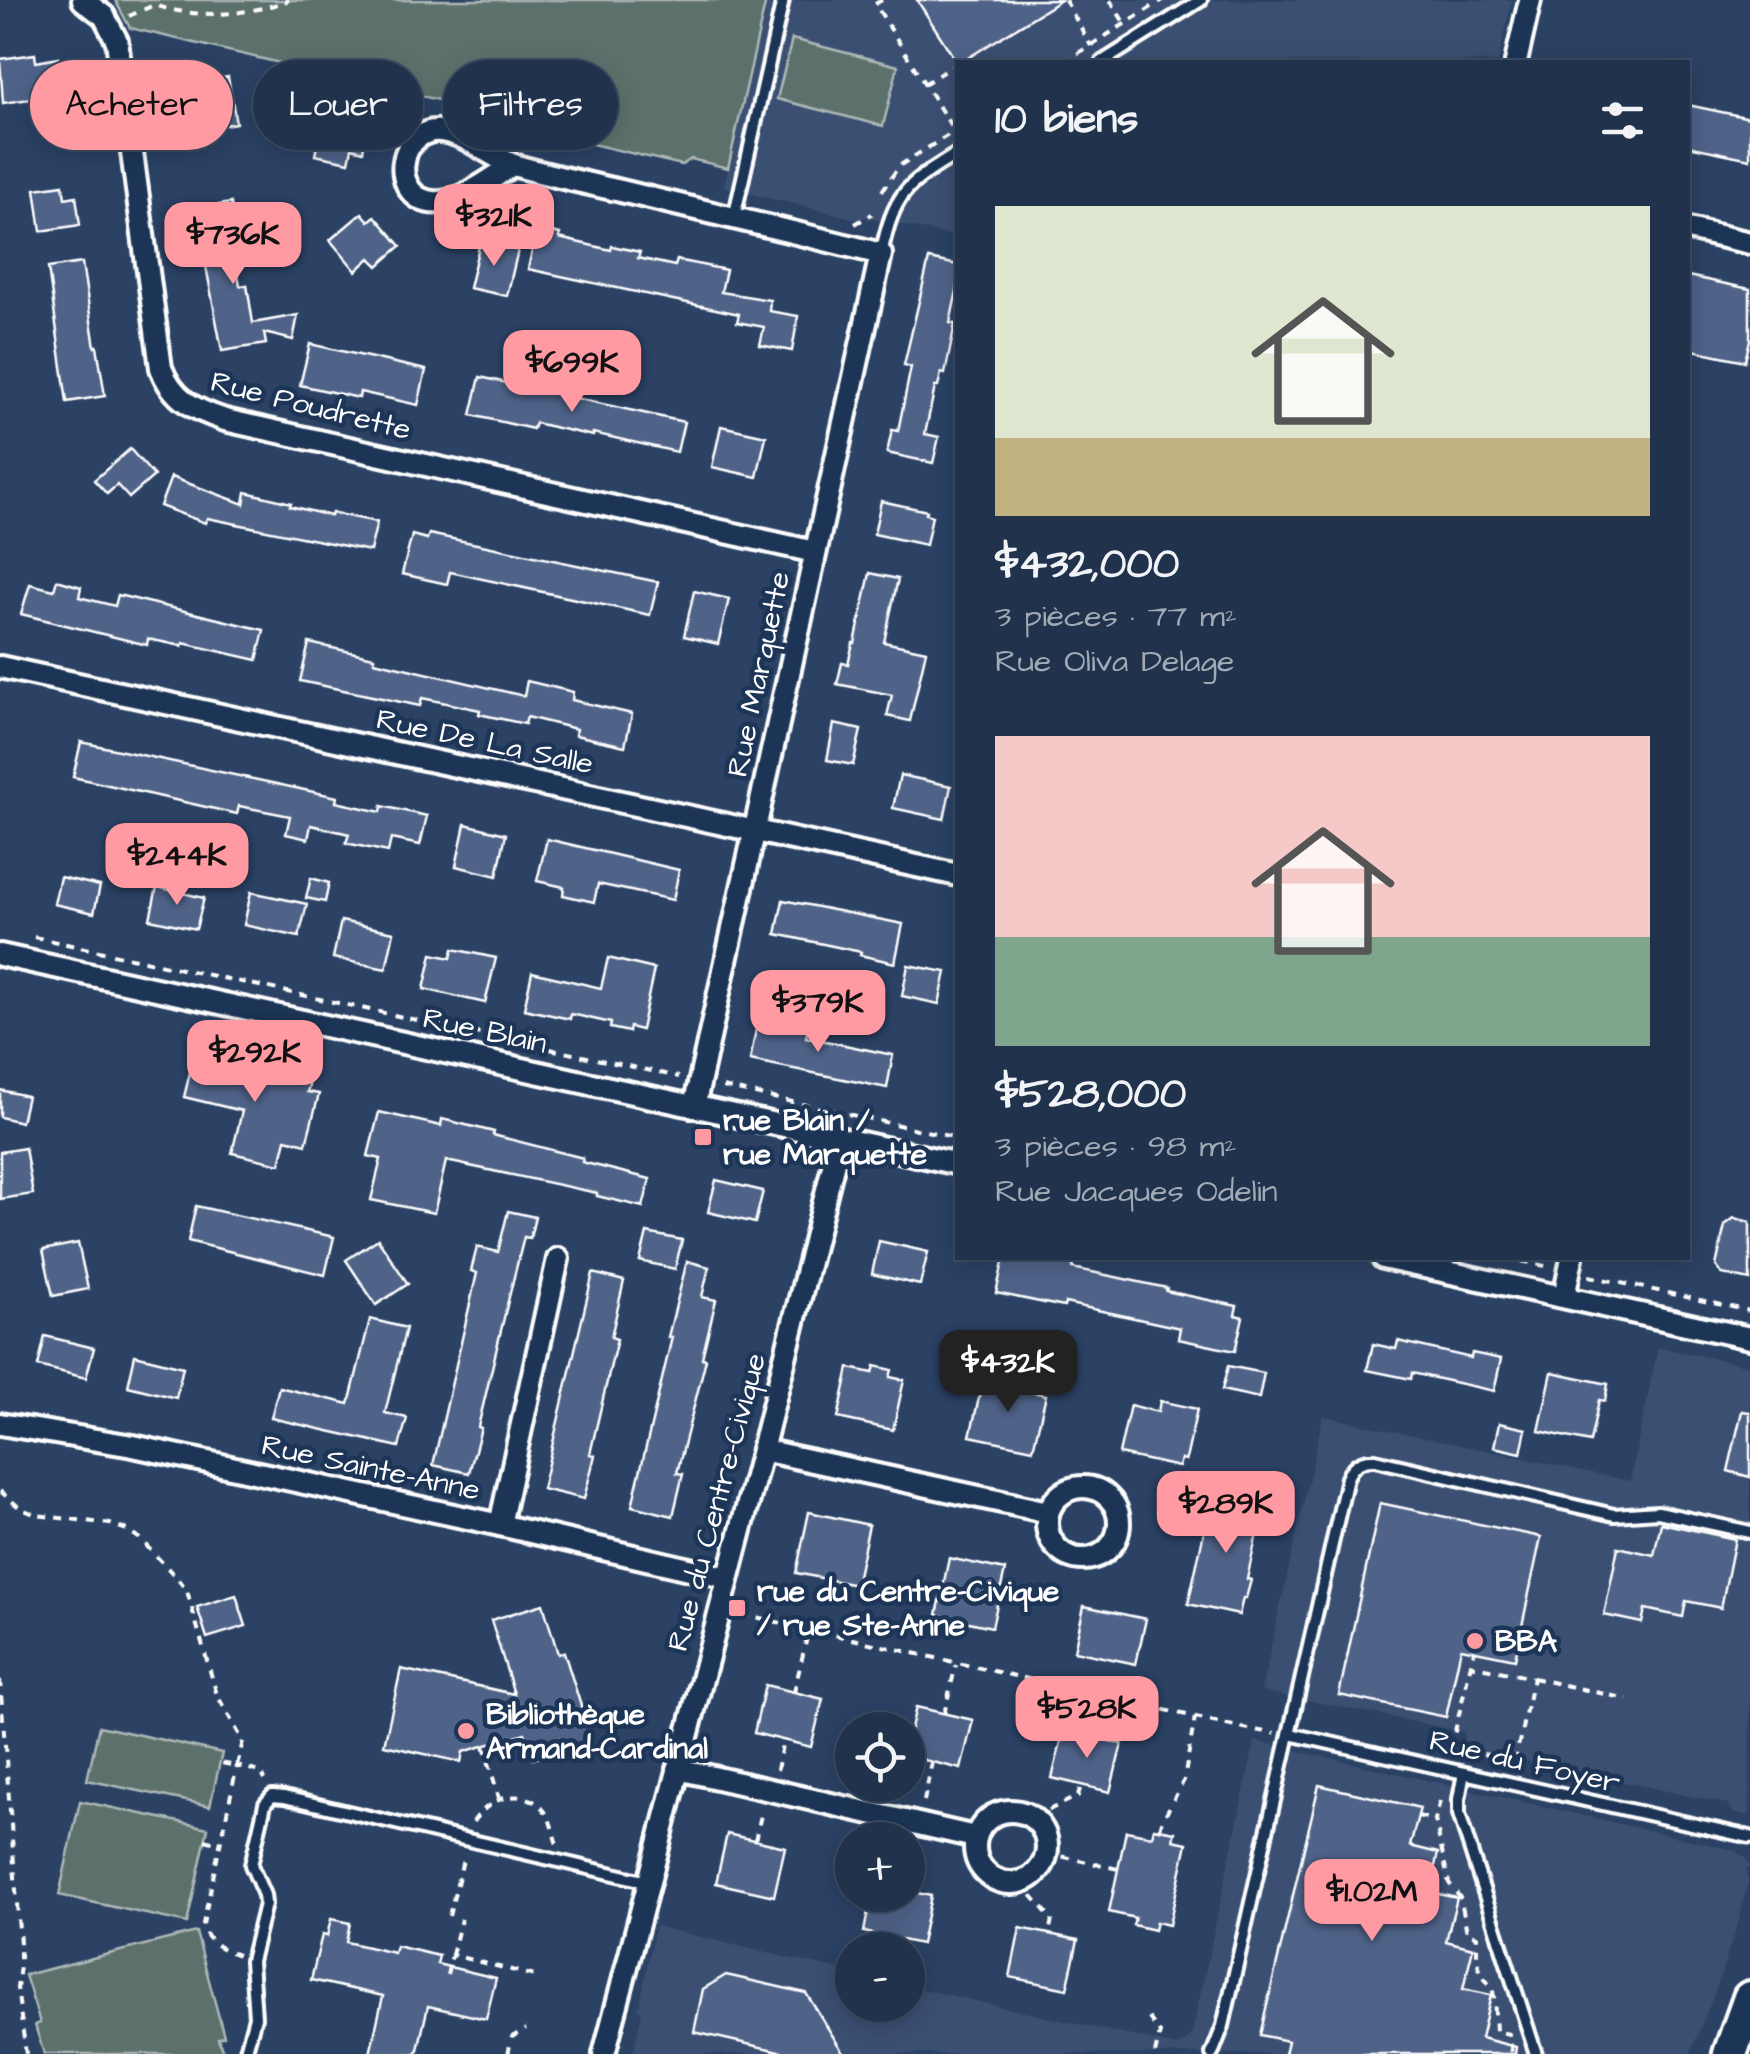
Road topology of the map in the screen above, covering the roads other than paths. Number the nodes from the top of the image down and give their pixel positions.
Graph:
1 (83, 0) edge
2 (783, 0) edge
3 (1201, 0) edge
4 (1530, 0) edge
5 (1105, 60) edge
6 (1516, 60) edge
7 (955, 155) edge
8 (512, 165) junction
9 (734, 219) junction
10 (1690, 229) edge
11 (1750, 242) edge
12 (881, 254) junction
13 (815, 552) junction
14 (0, 667) edge
15 (754, 830) junction
16 (955, 874) edge
17 (0, 955) edge
18 (694, 1106) junction
19 (840, 1138) junction
20 (955, 1163) edge
21 (558, 1259) dead end
22 (1392, 1260) edge
23 (1572, 1260) edge
24 (1564, 1297) junction
25 (1750, 1338) edge
26 (0, 1424) edge
27 (762, 1450) junction
28 (1048, 1512) dead end
29 (500, 1525) junction
30 (1750, 1532) edge
31 (728, 1578) junction
32 (1290, 1734) junction
33 (678, 1769) junction
34 (1464, 1773) junction
35 (975, 1837) junction
36 (1750, 1837) edge
37 (648, 1882) junction
38 (1750, 1998) edge
39 (246, 2054) edge
40 (604, 2054) edge
41 (1212, 2054) edge
42 (1536, 2054) edge
43 (1730, 2054) edge

1 - 13 street, Rue Poudrette
2 - 9 lane
3 - 5 lane
4 - 6 street
7 - 12 lane
8 - 8 street
8 - 9 street
9 - 12 street
10 - 11 street
12 - 13 street, Rue Marquette
13 - 15 street, Rue Marquette
14 - 15 street, Rue De La Salle
15 - 16 street, Rue De La Salle
15 - 18 street, Rue Marquette
17 - 18 street, Rue Blain
18 - 19 street, Rue Blain
19 - 20 street, Rue Blain
19 - 27 street, Rue du Centre-Civique
21 - 29 street
22 - 24 street
23 - 24 street
24 - 25 street
26 - 29 street, Rue Sainte-Anne
27 - 28 street
27 - 31 street, Rue du Centre-Civique
29 - 31 street, Rue Sainte-Anne
30 - 32 lane
31 - 33 street, Rue du Centre-Civique
32 - 34 lane, Rue du Foyer
32 - 41 lane
33 - 35 street
33 - 37 street, Rue du Centre-Civique
34 - 36 lane, Rue du Foyer
34 - 42 lane
35 - 35 street
37 - 39 lane
37 - 40 street, Rue du Centre-Civique
38 - 43 main road

